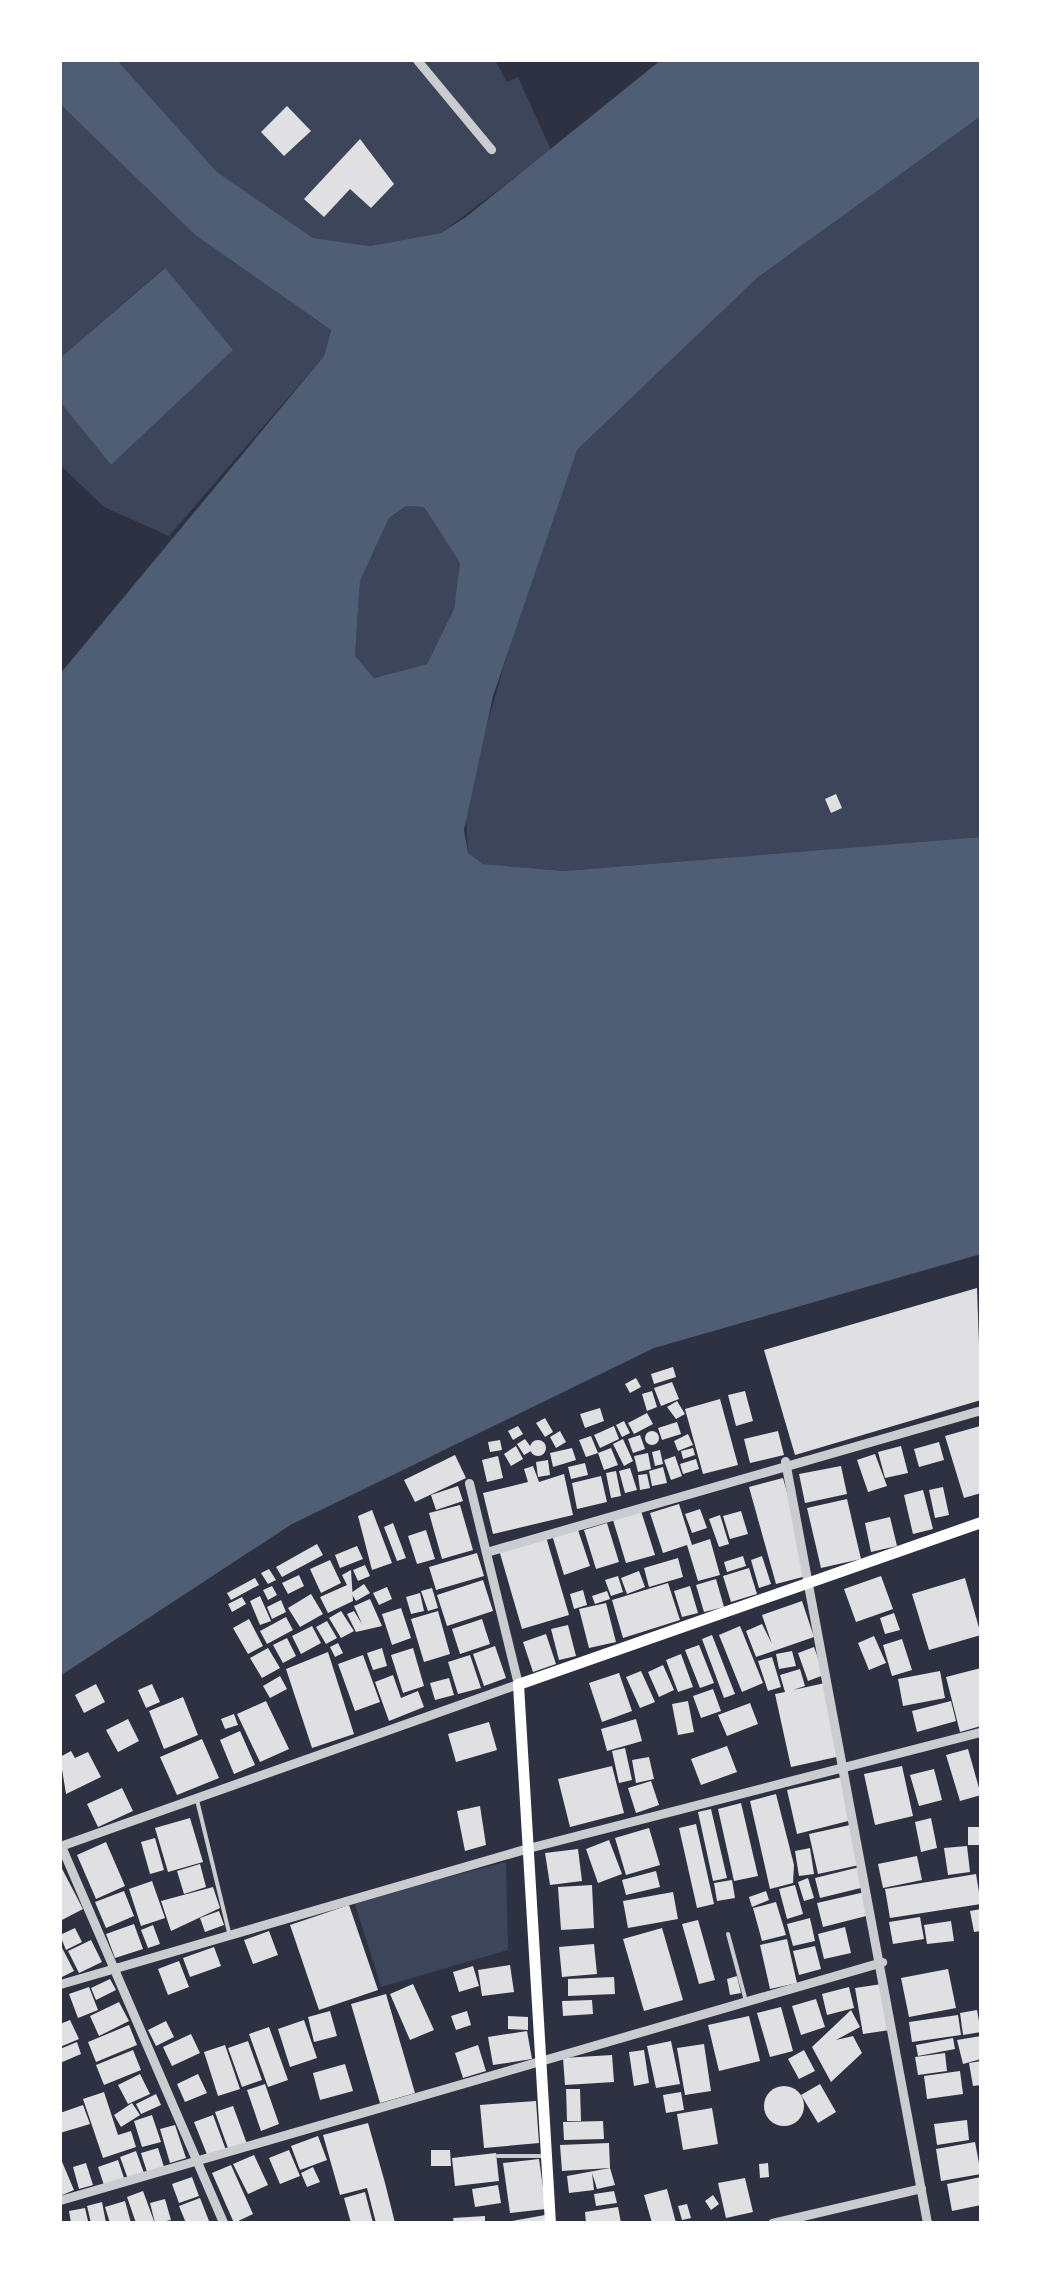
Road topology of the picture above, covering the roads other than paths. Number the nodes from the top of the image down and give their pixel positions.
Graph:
1 (417, 60) edge
2 (492, 149) dead end
3 (981, 1410) edge
4 (786, 1461) junction
5 (469, 1483) dead end
6 (981, 1522) edge
7 (486, 1552) junction
8 (814, 1581) junction
9 (518, 1684) junction
10 (981, 1732) edge
11 (847, 1764) junction
12 (196, 1798) junction
13 (60, 1846) edge
14 (528, 1848) junction
15 (228, 1932) junction
16 (728, 1934) dead end
17 (882, 1962) junction
18 (111, 1964) junction
19 (60, 1984) edge
20 (746, 2002) junction
21 (541, 2064) junction
22 (497, 2156) dead end
23 (546, 2156) junction
24 (197, 2163) junction
25 (921, 2188) junction
26 (60, 2200) edge
27 (223, 2223) edge
28 (550, 2223) edge
29 (772, 2223) edge
30 (927, 2223) edge

1 - 2 street
3 - 4 street
4 - 7 street
4 - 8 street
5 - 7 street
6 - 8 main road
7 - 9 street
8 - 9 main road
8 - 11 street
9 - 12 street
9 - 14 main road
10 - 11 street
11 - 14 street
11 - 17 street
12 - 13 street
12 - 15 lane
13 - 18 street
14 - 15 street
14 - 21 main road
15 - 18 street
16 - 20 lane
17 - 20 street
17 - 25 street
18 - 19 street
18 - 24 street
20 - 21 street
21 - 23 main road
21 - 24 street
22 - 23 lane
23 - 28 main road
24 - 26 street
24 - 27 street
25 - 29 street
25 - 30 street

